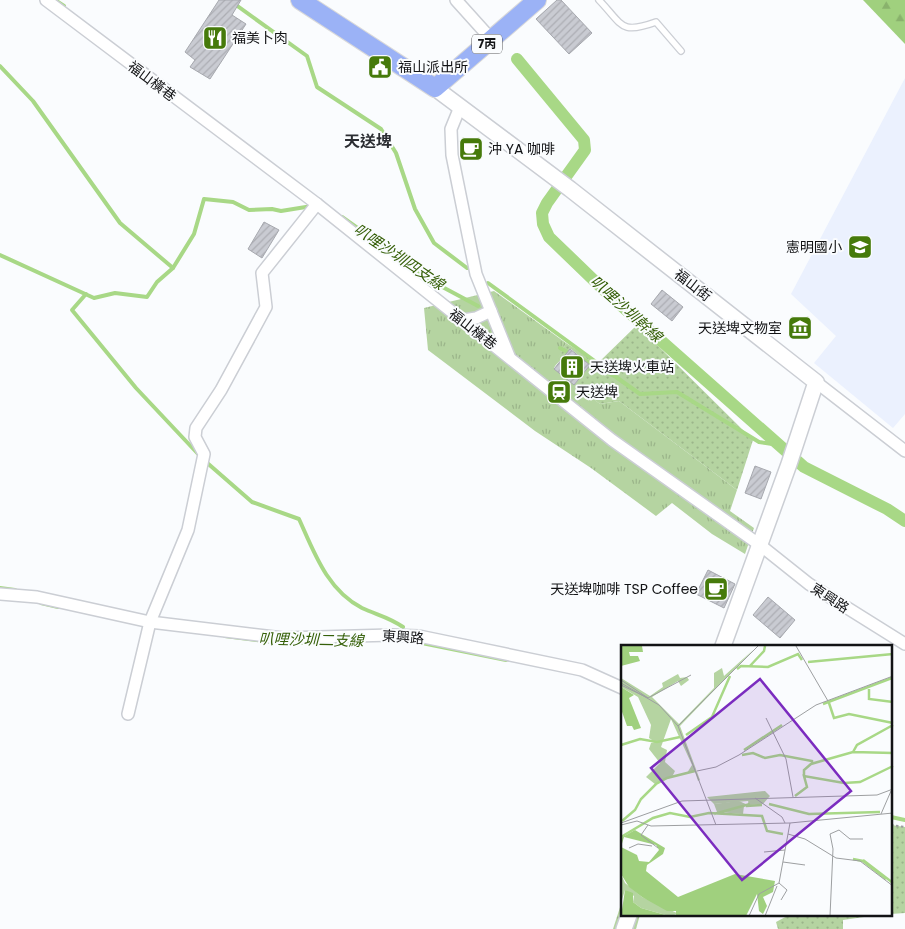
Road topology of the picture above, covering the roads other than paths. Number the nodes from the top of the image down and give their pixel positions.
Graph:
1 (46, 0) edge
2 (300, 0) edge
3 (456, 0) edge
4 (537, 0) edge
5 (598, 0) edge
6 (492, 40) junction
7 (681, 50) dead end
8 (435, 88) junction
9 (460, 107) junction
10 (316, 204) junction
11 (491, 312) junction
12 (462, 320) junction
13 (509, 358) junction
14 (816, 382) junction
15 (905, 451) edge
16 (760, 545) junction
17 (0, 594) edge
18 (150, 622) junction
19 (905, 644) edge
20 (723, 645) edge
21 (621, 688) edge
22 (128, 714) dead end
23 (629, 916) edge
24 (624, 929) edge

1 - 10 street, 福山橫巷
2 - 8 main road
3 - 6 street
4 - 6 main road, 7丙
5 - 7 lane
6 - 8 main road, 7丙
8 - 9 street
9 - 11 street
9 - 14 street, 福山街
10 - 12 street, 福山橫巷
10 - 18 street
11 - 12 street
11 - 13 street
12 - 13 street, 福山橫巷
13 - 16 street, 福山橫巷
14 - 15 street, 福山街
14 - 16 street
16 - 19 street, 東興路
16 - 20 street
17 - 18 street, 東興路
18 - 21 street, 東興路
18 - 22 street
23 - 24 street

